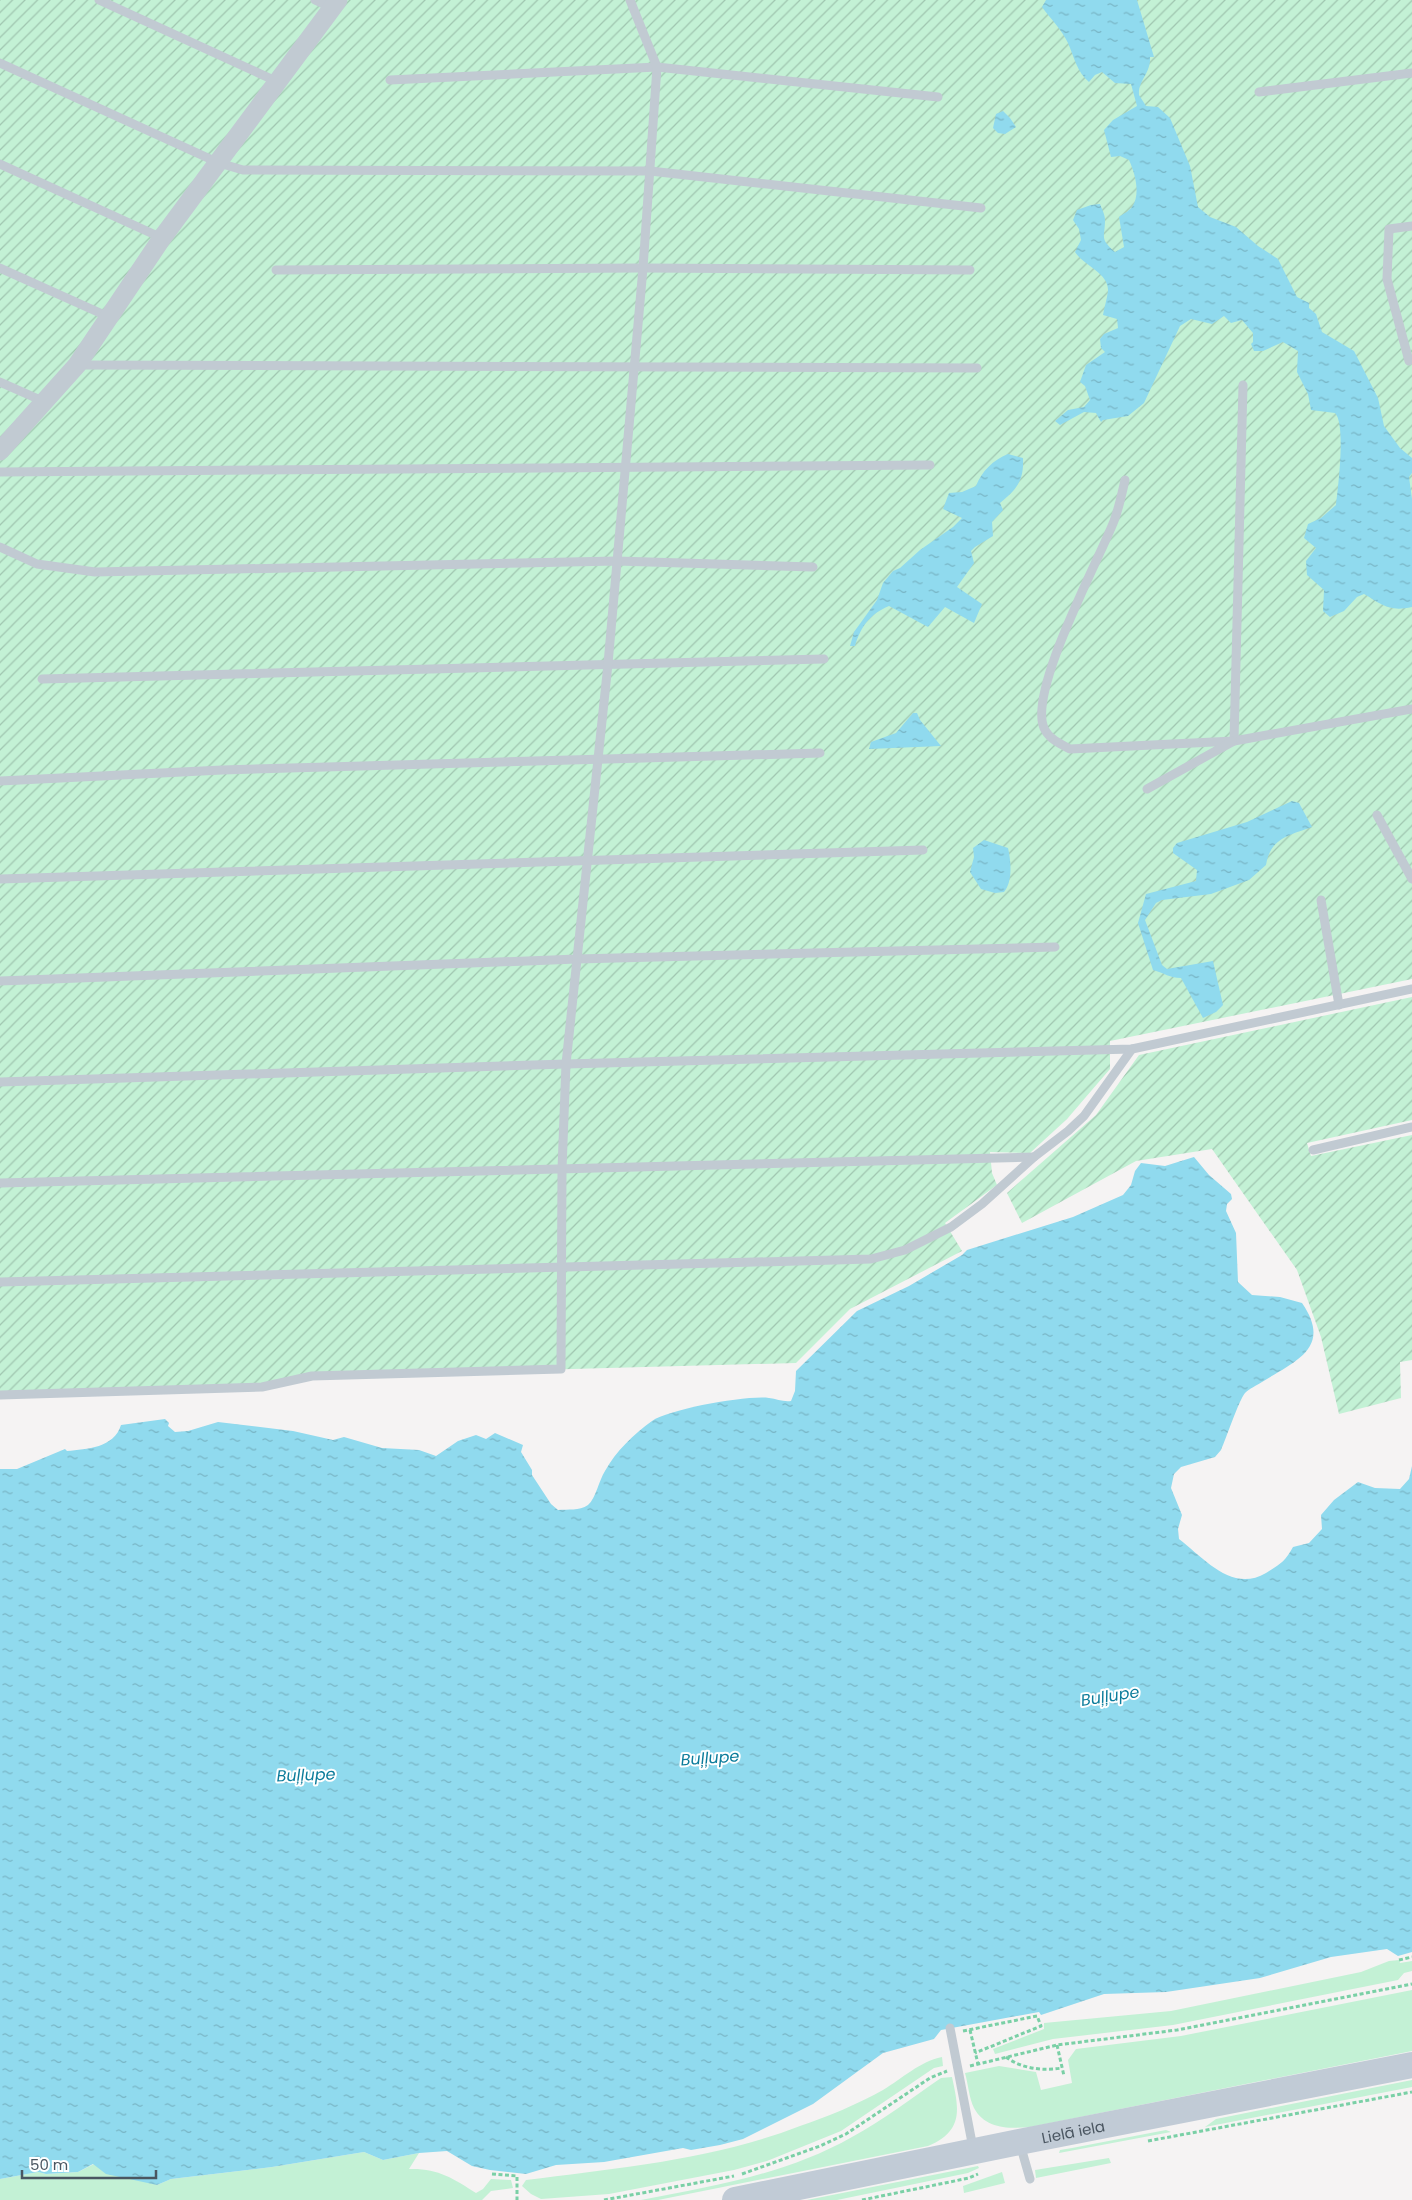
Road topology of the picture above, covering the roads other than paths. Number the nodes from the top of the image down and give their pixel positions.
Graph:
1 (99, 0) edge
2 (315, 0) edge
3 (630, 0) edge
4 (335, 4) edge
5 (0, 63) edge
6 (657, 67) junction
7 (1412, 73) edge
8 (390, 80) dead end
9 (279, 82) junction
10 (1259, 92) dead end
11 (938, 97) dead end
12 (219, 163) junction
13 (0, 164) edge
14 (650, 171) junction
15 (981, 208) dead end
16 (1412, 226) edge
17 (162, 238) junction
18 (0, 268) edge
19 (643, 268) junction
20 (276, 270) dead end
21 (970, 270) dead end
22 (109, 317) junction
23 (1409, 361) dead end
24 (77, 365) junction
25 (634, 368) junction
26 (977, 368) dead end
27 (0, 382) edge
28 (1243, 385) dead end
29 (45, 402) junction
30 (0, 451) edge
31 (930, 465) dead end
32 (626, 466) junction
33 (0, 472) edge
34 (1125, 480) dead end
35 (0, 547) edge
36 (617, 562) junction
37 (813, 567) dead end
38 (824, 659) dead end
39 (608, 664) junction
40 (42, 679) dead end
41 (1412, 709) edge
42 (1234, 741) junction
43 (820, 754) dead end
44 (598, 759) junction
45 (0, 780) edge
46 (1147, 789) dead end
47 (1377, 815) dead end
48 (923, 850) dead end
49 (588, 859) junction
50 (0, 879) edge
51 (1412, 879) edge
52 (1321, 900) dead end
53 (1055, 947) dead end
54 (577, 959) junction
55 (0, 981) edge
56 (1412, 989) edge
57 (1339, 1005) junction
58 (1132, 1049) junction
59 (566, 1064) junction
60 (0, 1082) edge
61 (1412, 1127) edge
62 (1313, 1150) dead end
63 (1034, 1157) junction
64 (562, 1169) junction
65 (0, 1183) edge
66 (562, 1268) junction
67 (0, 1282) edge
68 (0, 1395) edge
69 (953, 2030) road end
70 (1412, 2065) edge
71 (1020, 2142) junction
72 (978, 2162) junction
73 (1030, 2179) dead end
74 (735, 2200) edge

1 - 9 lane
2 - 4 lane
3 - 6 lane
4 - 9 street
5 - 12 lane
6 - 8 lane
6 - 11 lane
6 - 14 lane
7 - 10 lane
9 - 12 street
12 - 14 lane
12 - 17 street
13 - 17 lane
14 - 15 lane
14 - 19 lane
16 - 23 lane
17 - 22 street
18 - 22 lane
19 - 20 lane
19 - 21 lane
19 - 25 lane
22 - 24 street
24 - 25 lane
24 - 29 street
25 - 26 lane
25 - 32 lane
27 - 29 lane
28 - 42 lane
29 - 30 street
31 - 32 lane
32 - 33 lane
32 - 36 lane
34 - 42 lane
35 - 36 lane
36 - 37 lane
36 - 39 lane
38 - 39 lane
39 - 40 lane
39 - 44 lane
41 - 42 lane
42 - 46 lane
43 - 44 lane
44 - 45 lane
44 - 49 lane
47 - 51 lane
48 - 49 lane
49 - 50 lane
49 - 54 lane
52 - 57 lane
53 - 54 lane
54 - 55 lane
54 - 59 lane
56 - 57 lane
57 - 58 lane
58 - 59 lane
58 - 63 lane
59 - 60 lane
59 - 64 lane
61 - 62 lane
63 - 64 lane
63 - 66 lane
64 - 65 lane
64 - 66 lane
66 - 67 lane
66 - 68 lane
69 - 72 lane
70 - 71 main road, Lielā iela
71 - 72 main road, Lielā iela
71 - 73 lane
72 - 74 main road, Lielā iela

